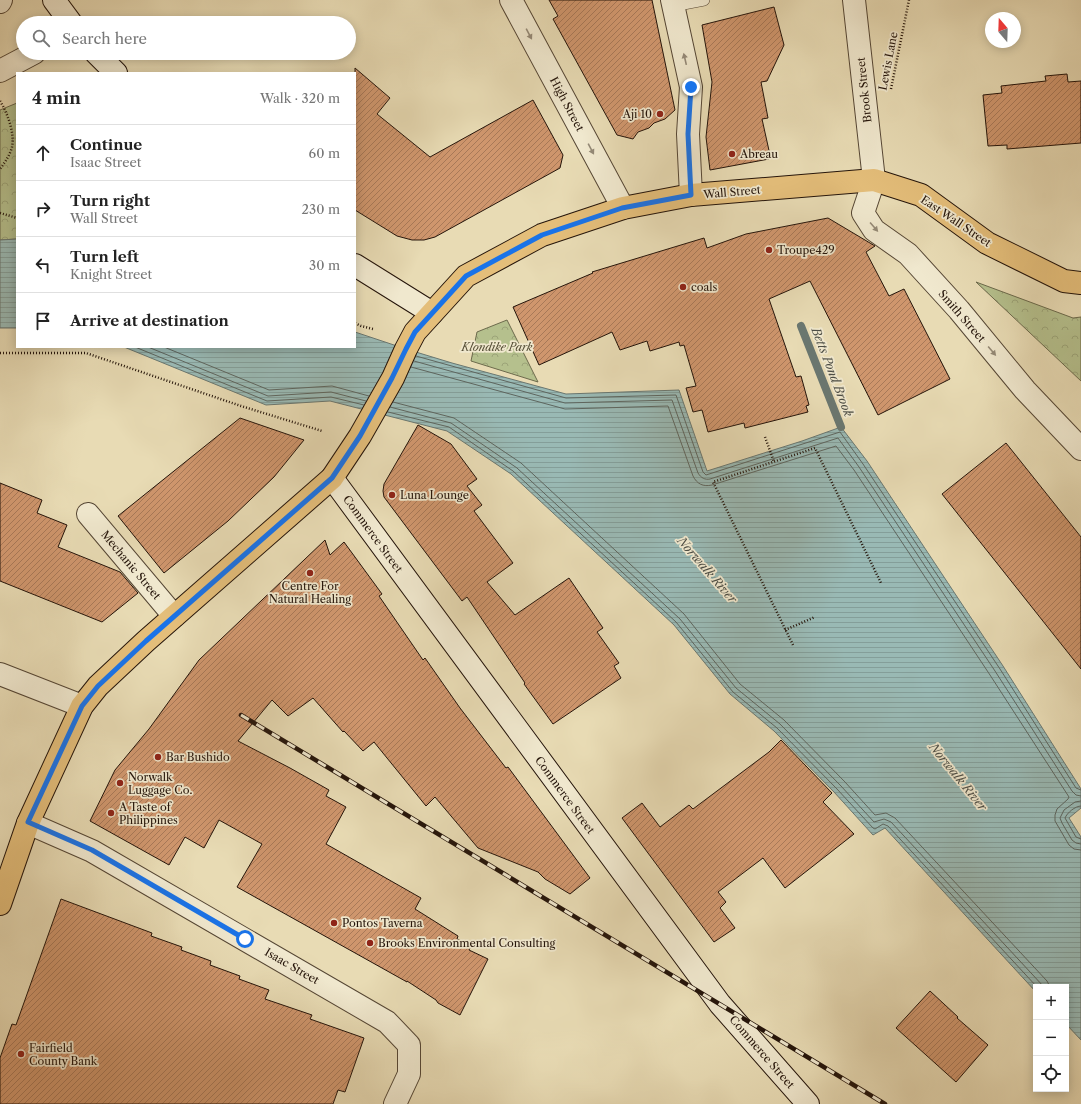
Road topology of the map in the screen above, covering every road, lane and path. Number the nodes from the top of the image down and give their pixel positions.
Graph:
1 (54, 0) edge
2 (511, 0) edge
3 (704, 0) edge
4 (854, 0) edge
5 (909, 0) edge
6 (672, 3) edge
7 (66, 16) edge
8 (21, 60) edge
9 (103, 60) edge
10 (0, 71) edge
11 (115, 72) edge
12 (890, 92) dead end
13 (0, 102) edge
14 (0, 169) edge
15 (874, 180) junction
16 (691, 195) junction
17 (622, 208) junction
18 (0, 213) edge
19 (16, 218) edge
20 (356, 266) edge
21 (1081, 282) edge
22 (432, 313) junction
23 (356, 323) edge
24 (373, 329) dead end
25 (0, 353) edge
26 (322, 431) dead end
27 (765, 437) dead end
28 (1081, 449) edge
29 (774, 462) junction
30 (332, 478) junction
31 (88, 514) dead end
32 (881, 583) dead end
33 (174, 616) junction
34 (815, 617) dead end
35 (786, 630) junction
36 (793, 645) dead end
37 (0, 674) edge
38 (82, 706) junction
39 (28, 822) junction
40 (0, 904) edge
41 (395, 1104) edge
42 (808, 1104) edge

1 - 7 street
2 -> 17 street, High Street
3 - 6 lane
4 - 15 street, Brook Street
5 - 12 path, Lewis Lane
16 -> 6 street
8 - 10 street
9 - 11 street
13 - 14 path
15 - 16 main road, Wall Street
15 - 21 main road, East Wall Street
15 -> 28 street, Smith Street
16 - 17 main road, Wall Street
17 - 22 main road, Wall Street
18 - 19 path
20 - 22 street
22 - 30 main road, Wall Street
23 - 24 path
25 - 26 path
27 - 29 path
29 - 32 path
29 - 35 path
30 - 33 main road, Wall Street
30 - 42 street, Commerce Street
31 - 33 street, Mechanic Street
33 - 38 main road, Wall Street
34 - 35 path
35 - 36 path
37 - 38 street
38 - 39 main road, Wall Street
39 - 40 main road, Wall Street
39 - 41 street, Isaac Street

